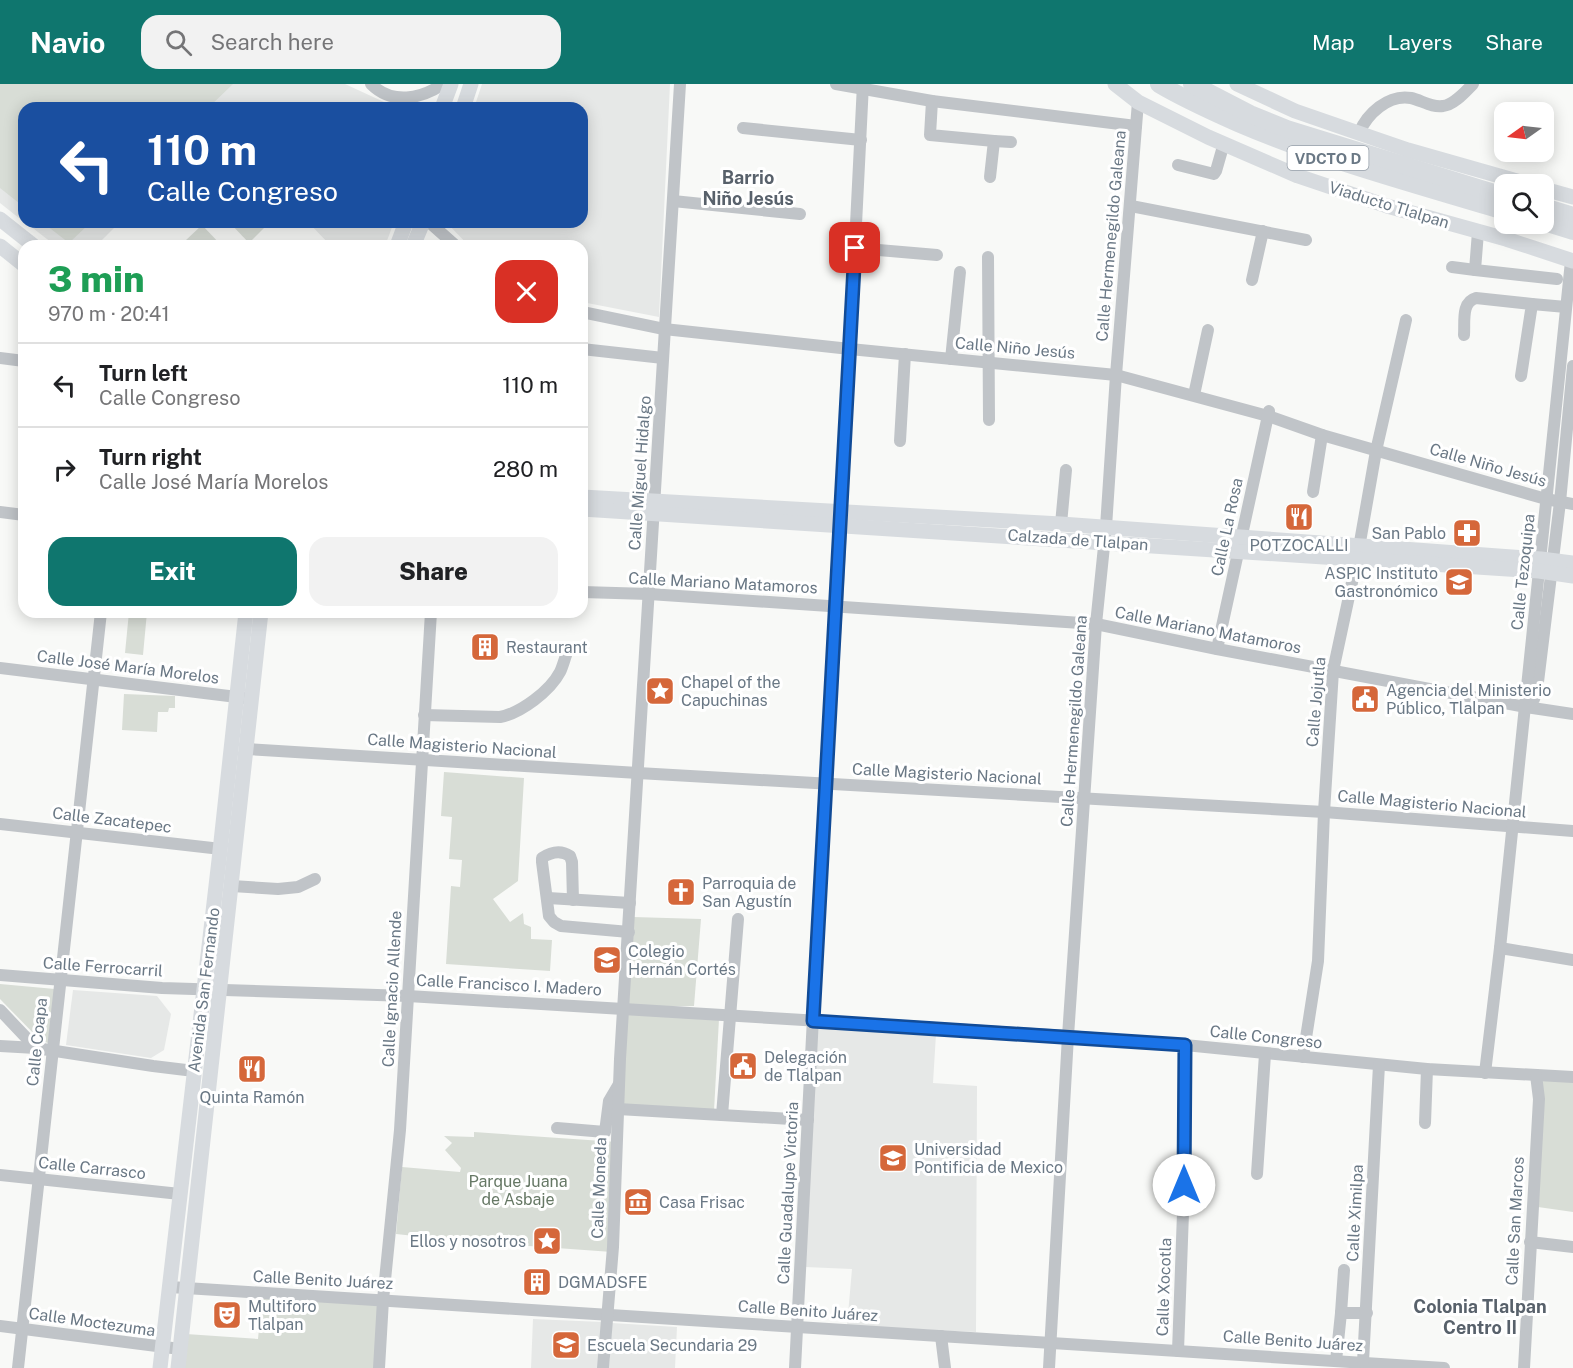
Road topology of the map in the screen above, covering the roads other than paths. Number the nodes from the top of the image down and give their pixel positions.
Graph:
1 (443, 84) edge
2 (451, 84) edge
3 (471, 84) edge
4 (680, 84) edge
5 (836, 84) edge
6 (1115, 84) edge
7 (1159, 84) edge
8 (1167, 84) edge
9 (1184, 84) edge
10 (1192, 84) edge
11 (1237, 84) edge
12 (1473, 84) edge
13 (373, 86) edge
14 (863, 86) edge
15 (932, 101) junction
16 (444, 102) edge
17 (465, 102) edge
18 (1138, 102) junction
19 (1136, 126) junction
20 (743, 128) dead end
21 (1359, 133) junction
22 (861, 140) junction
23 (994, 141) junction
24 (1011, 142) dead end
25 (1224, 143) junction
26 (1178, 165) dead end
27 (1494, 174) edge
28 (990, 177) dead end
29 (1554, 192) edge
30 (1494, 193) edge
31 (1573, 197) edge
32 (1494, 198) edge
33 (673, 201) junction
34 (1131, 206) junction
35 (1494, 206) edge
36 (1494, 206) edge
37 (1554, 210) edge
38 (800, 214) dead end
39 (1554, 216) edge
40 (1573, 216) edge
41 (0, 219) edge
42 (1573, 221) edge
43 (1554, 223) edge
44 (436, 228) edge
45 (1573, 229) edge
46 (1263, 231) junction
47 (1478, 232) junction
48 (26, 240) edge
49 (449, 240) edge
50 (1306, 240) dead end
51 (0, 246) edge
52 (855, 248) junction
53 (937, 255) dead end
54 (988, 257) dead end
55 (18, 260) edge
56 (1572, 261) edge
57 (1452, 267) dead end
58 (1475, 270) junction
59 (960, 272) dead end
60 (1557, 279) dead end
61 (1252, 280) dead end
62 (1532, 304) junction
63 (1566, 307) junction
64 (588, 313) edge
65 (1406, 320) dead end
66 (664, 329) junction
67 (1208, 330) dead end
68 (1464, 335) dead end
69 (850, 349) junction
70 (588, 350) edge
71 (905, 354) junction
72 (0, 358) edge
73 (663, 358) junction
74 (951, 359) junction
75 (18, 360) edge
76 (989, 362) junction
77 (1573, 366) edge
78 (1116, 375) junction
79 (1521, 376) dead end
80 (1194, 395) junction
81 (1268, 414) junction
82 (989, 420) dead end
83 (1565, 421) edge
84 (1322, 435) junction
85 (900, 441) dead end
86 (1376, 451) junction
87 (1066, 470) dead end
88 (1313, 492) dead end
89 (588, 498) edge
90 (1546, 499) junction
91 (1560, 502) junction
92 (1573, 504) edge
93 (653, 507) junction
94 (588, 509) edge
95 (0, 512) edge
96 (18, 514) edge
97 (841, 519) junction
98 (1061, 524) junction
99 (1105, 534) junction
100 (1240, 544) junction
101 (1358, 552) junction
102 (1573, 563) edge
103 (1546, 565) junction
104 (1573, 576) edge
105 (588, 592) edge
106 (649, 594) junction
107 (837, 606) junction
108 (100, 618) edge
109 (246, 618) edge
110 (260, 618) edge
111 (431, 618) edge
112 (1096, 624) junction
113 (1217, 649) junction
114 (568, 650) dead end
115 (0, 668) edge
116 (1333, 671) junction
117 (94, 680) junction
118 (245, 698) junction
119 (1526, 707) junction
120 (1573, 714) edge
121 (424, 716) junction
122 (247, 749) junction
123 (422, 760) junction
124 (638, 773) junction
125 (825, 784) junction
126 (1085, 799) junction
127 (1324, 812) junction
128 (0, 824) edge
129 (1513, 827) junction
130 (1573, 831) edge
131 (77, 833) junction
132 (221, 849) junction
133 (315, 879) dead end
134 (232, 886) junction
135 (548, 898) junction
136 (573, 900) junction
137 (630, 903) junction
138 (738, 919) dead end
139 (628, 932) junction
140 (1500, 948) junction
141 (1573, 960) edge
142 (0, 975) edge
143 (61, 980) junction
144 (203, 989) junction
145 (220, 989) junction
146 (408, 996) junction
147 (624, 1008) junction
148 (0, 1010) edge
149 (729, 1014) junction
150 (813, 1021) junction
151 (1068, 1036) junction
152 (1185, 1045) junction
153 (0, 1046) edge
154 (36, 1048) junction
155 (53, 1051) junction
156 (1265, 1054) junction
157 (1303, 1057) junction
158 (1379, 1065) junction
159 (1427, 1069) junction
160 (194, 1071) junction
161 (1485, 1073) junction
162 (1536, 1075) junction
163 (1573, 1077) edge
164 (620, 1083) junction
165 (618, 1109) junction
166 (722, 1115) junction
167 (808, 1120) junction
168 (1425, 1123) dead end
169 (557, 1128) dead end
170 (1257, 1174) dead end
171 (0, 1175) edge
172 (39, 1179) junction
173 (180, 1194) junction
174 (1530, 1242) junction
175 (1573, 1247) edge
176 (1344, 1270) dead end
177 (170, 1287) junction
178 (187, 1289) junction
179 (383, 1300) junction
180 (1341, 1313) junction
181 (1367, 1313) junction
182 (606, 1315) junction
183 (0, 1326) edge
184 (797, 1327) junction
185 (22, 1329) junction
186 (941, 1336) junction
187 (1052, 1343) junction
188 (162, 1348) junction
189 (180, 1349) junction
190 (1178, 1350) junction
191 (1336, 1361) junction
192 (1363, 1362) junction
193 (1301, 1363) edge
194 (1412, 1367) edge
195 (18, 1368) edge
196 (160, 1368) edge
197 (178, 1368) edge
198 (379, 1368) edge
199 (603, 1368) edge
200 (795, 1368) edge
201 (945, 1368) edge
202 (1049, 1368) edge
203 (1444, 1368) edge
204 (1524, 1368) edge

1 - 13 street
2 - 16 main road
3 - 17 main road
4 - 33 street, Calle Miguel Hidalgo
5 - 14 street
6 - 18 main road, Viaducto Tlalpan
7 - 35 highway, Viaducto Tlalpan / VDCTO D
8 - 36 highway
9 - 32 highway
10 - 30 highway, VDCTO D
11 - 21 main road
12 - 21 street
14 - 15 street
14 - 22 street
15 - 19 street
15 - 23 street
18 - 19 street, Calle Hermenegildo Galeana
18 - 25 main road, Viaducto Tlalpan
19 - 34 street, Calle Hermenegildo Galeana
20 - 22 street
21 - 27 main road
22 - 52 street
23 - 24 street
23 - 28 street
25 - 26 street
25 - 47 main road, Viaducto Tlalpan
29 - 31 main road
33 - 38 street
33 - 66 street, Calle Miguel Hidalgo
34 - 46 street
34 - 78 street, Calle Hermenegildo Galeana
37 - 40 highway
39 - 42 highway
41 - 48 main road
43 - 45 highway
44 - 49 street
46 - 50 street
46 - 61 street
47 - 56 main road, Viaducto Tlalpan
47 - 58 street
51 - 55 main road
52 - 53 street
52 - 69 street
54 - 76 street
56 - 63 street, Calle Tezoquipa
57 - 58 street
58 - 60 street
59 - 74 street
62 - 63 street
62 - 68 street
62 - 79 street
63 - 83 street, Calle Tezoquipa
64 - 66 street, Calle Niño Jesús
65 - 86 street, Calle Jojutla
66 - 69 street, Calle Niño Jesús
66 - 73 street, Calle Miguel Hidalgo
67 - 80 street
69 - 71 street, Calle Niño Jesús
69 - 97 street
70 - 73 street
71 - 74 street, Calle Niño Jesús
71 - 85 street
72 - 75 street
73 - 93 street, Calle Miguel Hidalgo
74 - 76 street, Calle Niño Jesús
76 - 78 street, Calle Niño Jesús
76 - 82 street
77 - 83 street, Calle Tezoquipa
78 - 80 street, Calle Niño Jesús
78 - 99 street, Calle Hermenegildo Galeana
80 - 81 street, Calle Niño Jesús
81 - 84 street, Calle Niño Jesús
81 - 100 street, Calle La Rosa
83 - 90 street, Calle Tezoquipa
83 - 91 street, Calle Tezoquipa
84 - 86 street, Calle Niño Jesús
84 - 88 street
86 - 90 street, Calle Niño Jesús
86 - 101 street, Calle Jojutla
87 - 98 street
89 - 93 main road, Calzada de Tlalpan
90 - 91 street, Calle Niño Jesús
90 - 103 street, Calle Tezoquipa
91 - 92 street, Calle Niño Jesús
91 - 103 street, Calle Tezoquipa
93 - 94 main road, Calzada de Tlalpan
93 - 97 main road, Calzada de Tlalpan
93 - 106 street, Calle Miguel Hidalgo
95 - 96 street
97 - 98 main road, Calzada de Tlalpan
97 - 99 main road, Calzada de Tlalpan
97 - 107 street
98 - 99 main road, Calzada de Tlalpan
99 - 100 main road, Calzada de Tlalpan
99 - 112 street, Calle Hermenegildo Galeana
100 - 101 main road, Calzada de Tlalpan
100 - 113 street, Calle La Rosa
101 - 103 main road, Calzada de Tlalpan
101 - 116 street, Calle Jojutla
102 - 103 main road, Calzada de Tlalpan
103 - 104 main road, Calzada de Tlalpan
103 - 119 street, Calle Tezoquipa
105 - 106 street, Calle Mariano Matamoros
106 - 107 street, Calle Mariano Matamoros
106 - 124 street, Calle Miguel Hidalgo
107 - 112 street, Calle Mariano Matamoros
107 - 125 street
108 - 117 street, Calle Coapa
109 - 118 main road, Avenida San Fernando
110 - 118 main road, Avenida San Fernando
111 - 121 street, Calle Ignacio Allende
112 - 113 street, Calle Mariano Matamoros
112 - 126 street, Calle Hermenegildo Galeana
113 - 116 street, Calle Mariano Matamoros
114 - 121 street
115 - 117 street, Calle José María Morelos
116 - 119 street, Calle Mariano Matamoros
116 - 127 street, Calle Jojutla
117 - 118 street, Calle José María Morelos
117 - 131 street, Calle Coapa
118 - 122 main road, Avenida San Fernando
118 - 132 main road, Avenida San Fernando
119 - 120 street, Calle Mariano Matamoros
119 - 129 street, Calle Tezoquipa
121 - 123 street, Calle Ignacio Allende
122 - 123 street, Calle Magisterio Nacional
122 - 134 main road, Avenida San Fernando
123 - 124 street, Calle Magisterio Nacional
123 - 146 street, Calle Ignacio Allende
124 - 125 street, Calle Magisterio Nacional
124 - 137 street, Calle Miguel Hidalgo
125 - 126 street, Calle Magisterio Nacional
125 - 150 street
126 - 127 street, Calle Magisterio Nacional
126 - 151 street, Calle Hermenegildo Galeana
127 - 129 street, Calle Magisterio Nacional
127 - 157 street, Calle Jojutla
128 - 131 street, Calle Zacatepec
129 - 130 street, Calle Magisterio Nacional
129 - 140 street, Calle Tezoquipa
131 - 132 street, Calle Zacatepec
131 - 143 street, Calle Coapa
132 - 144 main road, Avenida San Fernando
133 - 134 street
134 - 145 main road, Avenida San Fernando
135 - 136 street
135 - 136 street
135 - 139 street
136 - 137 street
137 - 139 street, Calle Miguel Hidalgo
138 - 149 street
139 - 147 street, Calle Miguel Hidalgo
140 - 141 street
140 - 161 street, Calle Tezoquipa
142 - 143 street, Calle Ferrocarril
143 - 144 street, Calle Ferrocarril
143 - 155 street, Calle Coapa
144 - 145 street, Calle Francisco I. Madero
144 - 160 main road, Avenida San Fernando
145 - 146 street, Calle Francisco I. Madero
145 - 178 main road, Avenida San Fernando
146 - 147 street, Calle Francisco I. Madero
146 - 179 street, Calle Ignacio Allende
147 - 149 street, Calle Francisco I. Madero
147 - 164 street, Calle Moneda
148 - 154 street
149 - 150 street, Calle Francisco I. Madero
149 - 166 street
150 - 151 street, Calle Congreso
150 - 167 street, Calle Guadalupe Victoria
151 - 152 street, Calle Congreso
151 - 187 street, Calle Hermenegildo Galeana
152 - 156 street, Calle Congreso
152 - 190 street, Calle Xocotla
153 - 154 street
154 - 155 street
155 - 160 street
155 - 172 street, Calle Coapa
156 - 157 street, Calle Congreso
156 - 170 street
157 - 158 street, Calle Congreso
158 - 159 street, Calle Congreso
158 - 181 street, Calle Ximilpa
159 - 161 street, Calle Congreso
159 - 168 street
160 - 173 main road, Avenida San Fernando
161 - 162 street, Calle Congreso
162 - 163 street, Calle Congreso
162 - 174 street, Calle San Marcos
164 - 165 street, Calle Moneda
164 - 169 street
165 - 166 street
165 - 182 street, Calle Moneda
166 - 167 street
167 - 184 street, Calle Guadalupe Victoria
171 - 172 street, Calle Carrasco
172 - 173 street, Calle Carrasco
172 - 185 street, Calle Coapa
173 - 177 main road, Avenida San Fernando
174 - 175 street
174 - 204 street, Calle San Marcos
176 - 180 street
177 - 178 street, Calle Benito Juárez
177 - 188 main road, Avenida San Fernando
178 - 179 street, Calle Benito Juárez
178 - 189 main road, Avenida San Fernando
179 - 182 street, Calle Benito Juárez
179 - 198 street, Calle Ignacio Allende
180 - 181 street
180 - 191 street
181 - 192 street, Calle Ximilpa
182 - 184 street, Calle Benito Juárez
182 - 199 street, Calle Moneda
183 - 185 street, Calle Moctezuma
184 - 186 street, Calle Benito Juárez
184 - 200 street, Calle Guadalupe Victoria
185 - 188 street, Calle Moctezuma
185 - 195 street, Calle Coapa
186 - 187 street, Calle Benito Juárez
186 - 201 street
187 - 190 street, Calle Benito Juárez
187 - 202 street, Calle Hermenegildo Galeana
188 - 189 street, Calle Moctezuma
188 - 196 main road, Avenida San Fernando
189 - 197 main road, Avenida San Fernando
190 - 193 street, Calle Benito Juárez
191 - 192 street, Calle Benito Juárez
191 - 193 street, Calle Benito Juárez
192 - 194 street, Calle Benito Juárez
194 - 203 street, Calle Benito Juárez

